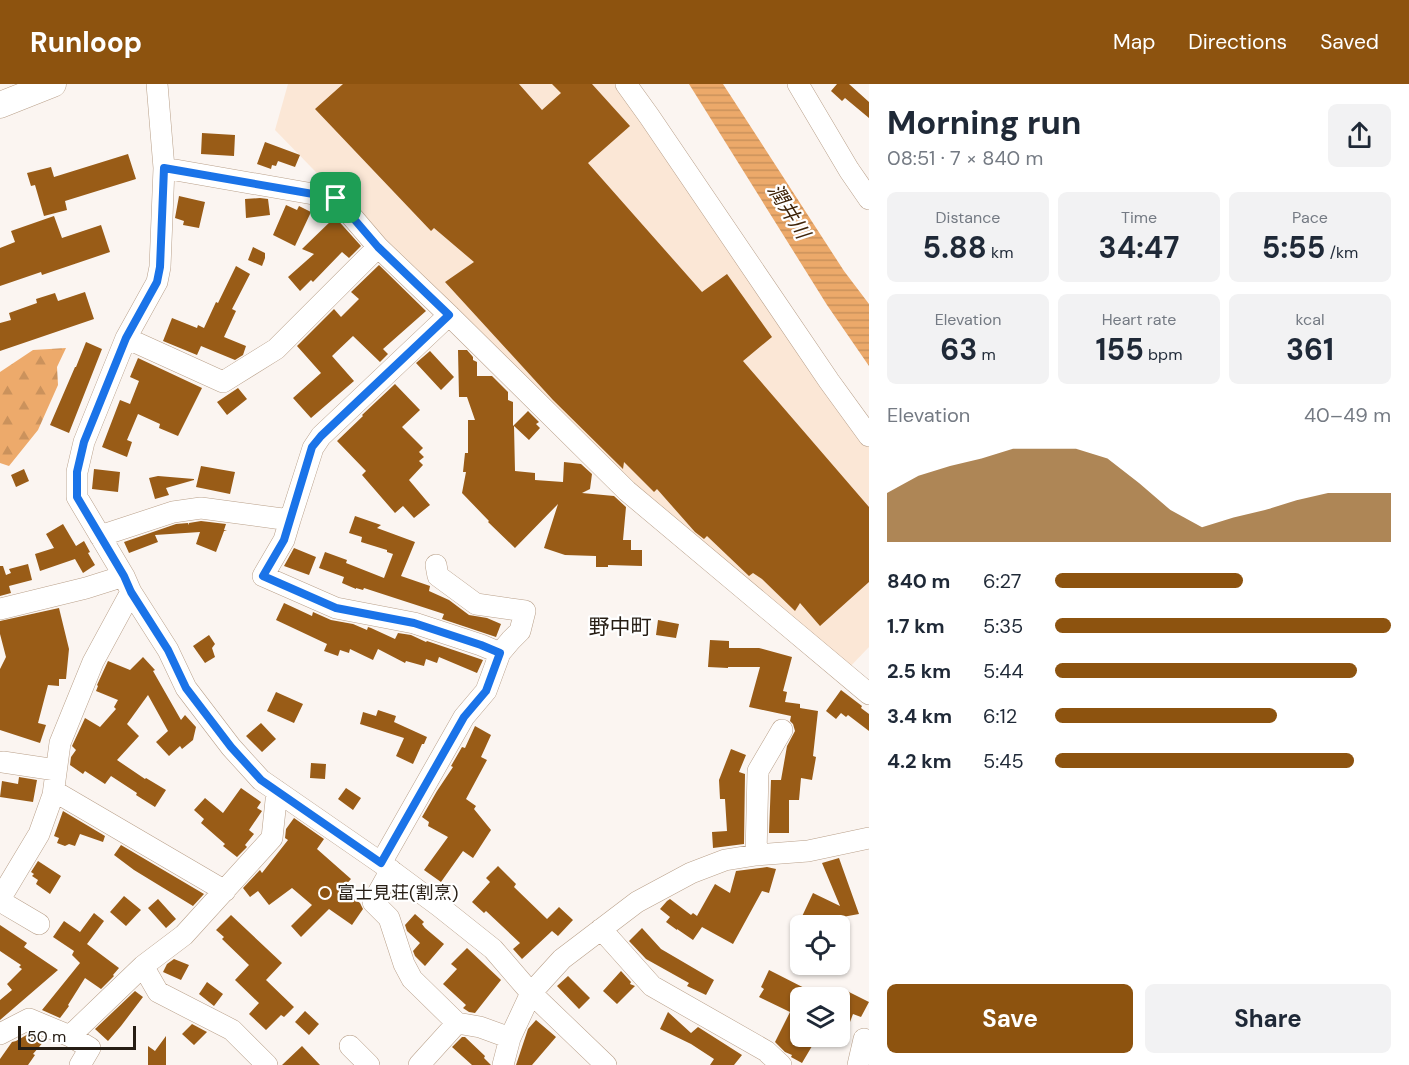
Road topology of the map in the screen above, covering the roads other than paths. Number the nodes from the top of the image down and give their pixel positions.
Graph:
1 (53, 84) edge
2 (157, 84) edge
3 (626, 84) edge
4 (798, 84) edge
5 (0, 105) edge
6 (164, 168) junction
7 (869, 199) edge
8 (378, 247) junction
9 (449, 315) junction
10 (126, 338) junction
11 (869, 436) edge
12 (290, 520) junction
13 (100, 536) junction
14 (436, 565) dead end
15 (128, 584) junction
16 (0, 609) edge
17 (500, 653) junction
18 (869, 694) edge
19 (782, 730) dead end
20 (3, 762) dead end
21 (55, 780) junction
22 (277, 791) junction
23 (869, 838) edge
24 (756, 855) junction
25 (9, 864) edge
26 (386, 867) junction
27 (225, 891) junction
28 (0, 900) edge
29 (39, 924) dead end
30 (601, 929) junction
31 (143, 966) junction
32 (531, 993) junction
33 (457, 1023) junction
34 (0, 1034) edge
35 (70, 1036) junction
36 (510, 1038) junction
37 (864, 1038) dead end
38 (350, 1046) dead end
39 (80, 1065) edge
40 (267, 1065) edge
41 (369, 1065) edge
42 (419, 1065) edge
43 (503, 1065) edge
44 (606, 1065) edge
45 (781, 1065) edge
46 (858, 1065) edge

1 - 5 main road
2 - 6 street
3 - 11 street
4 - 7 street
6 - 8 street
6 - 10 street
8 - 9 street
8 - 10 street
9 - 12 street
9 - 18 street
10 - 13 street
12 - 13 street
12 - 17 street
13 - 15 street
14 - 17 street
15 - 16 street
15 - 21 street
15 - 22 street
17 - 26 street
19 - 24 street
20 - 21 street
21 - 25 street
21 - 27 street
22 - 26 street
22 - 27 street
23 - 24 street
24 - 30 street
25 - 28 street
26 - 32 street
26 - 33 street
27 - 31 street
28 - 29 street
30 - 32 street
30 - 45 street
31 - 35 street
31 - 40 street
32 - 36 street
32 - 44 street
33 - 36 street
33 - 42 street
34 - 35 street
35 - 39 street
36 - 43 street
37 - 46 street
38 - 41 street

